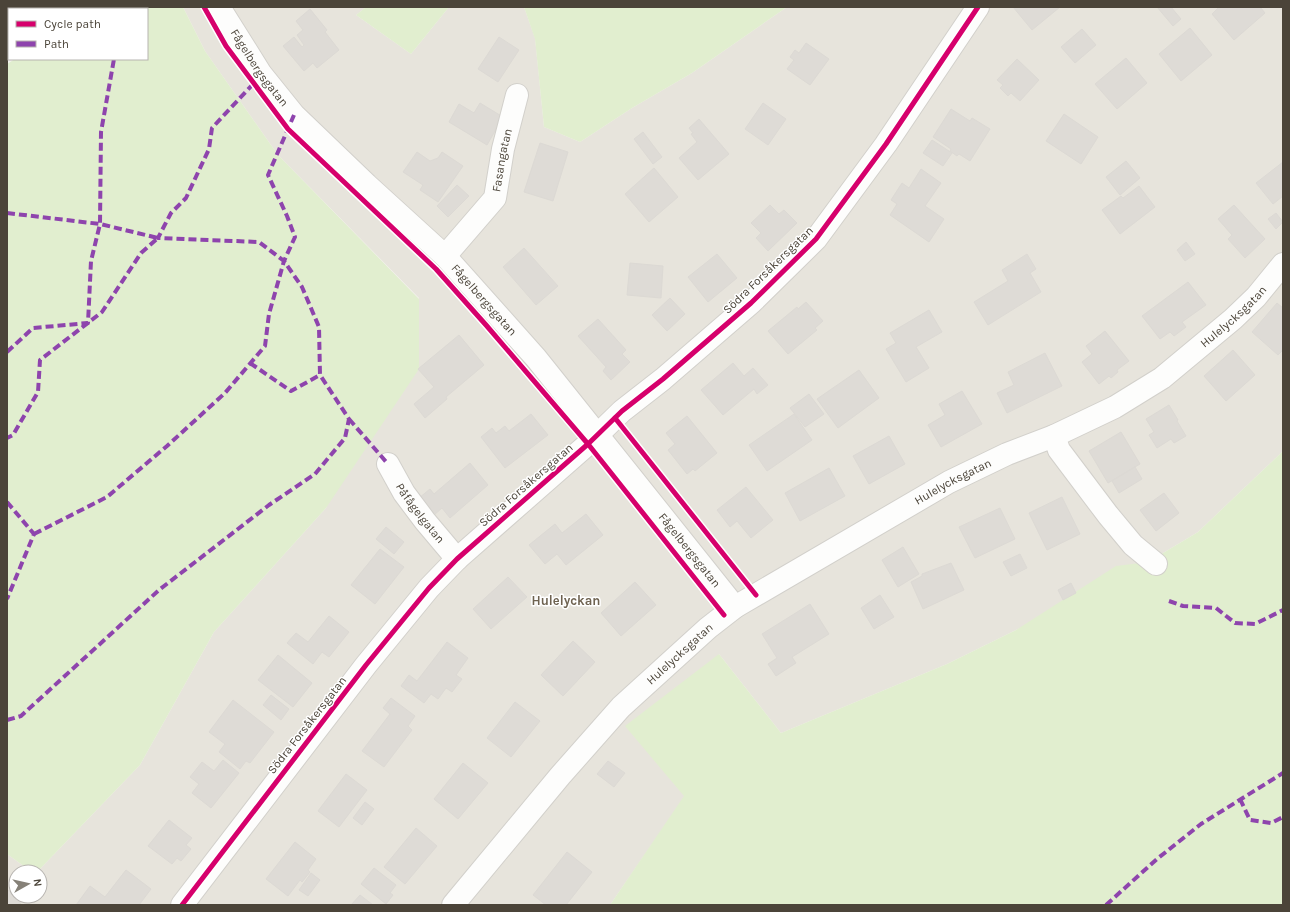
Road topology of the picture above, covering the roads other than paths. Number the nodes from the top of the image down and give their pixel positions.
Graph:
1 (219, 7) edge
2 (978, 7) edge
3 (517, 95) dead end
4 (445, 256) junction
5 (1283, 264) edge
6 (598, 435) junction
7 (1054, 436) junction
8 (388, 464) dead end
9 (457, 559) junction
10 (1156, 564) dead end
11 (735, 607) junction
12 (182, 905) edge
13 (453, 905) edge

1 - 4 street, Fågelbergsgatan
2 - 6 street, Södra Forsåkersgatan
3 - 4 street, Fasangatan
4 - 6 street, Fågelbergsgatan
5 - 7 street, Hulelycksgatan
6 - 9 street, Södra Forsåkersgatan
6 - 11 street, Fågelbergsgatan
7 - 10 street
7 - 11 street, Hulelycksgatan
8 - 9 street, Påfågelgatan
9 - 12 street, Södra Forsåkersgatan
11 - 13 street, Hulelycksgatan

